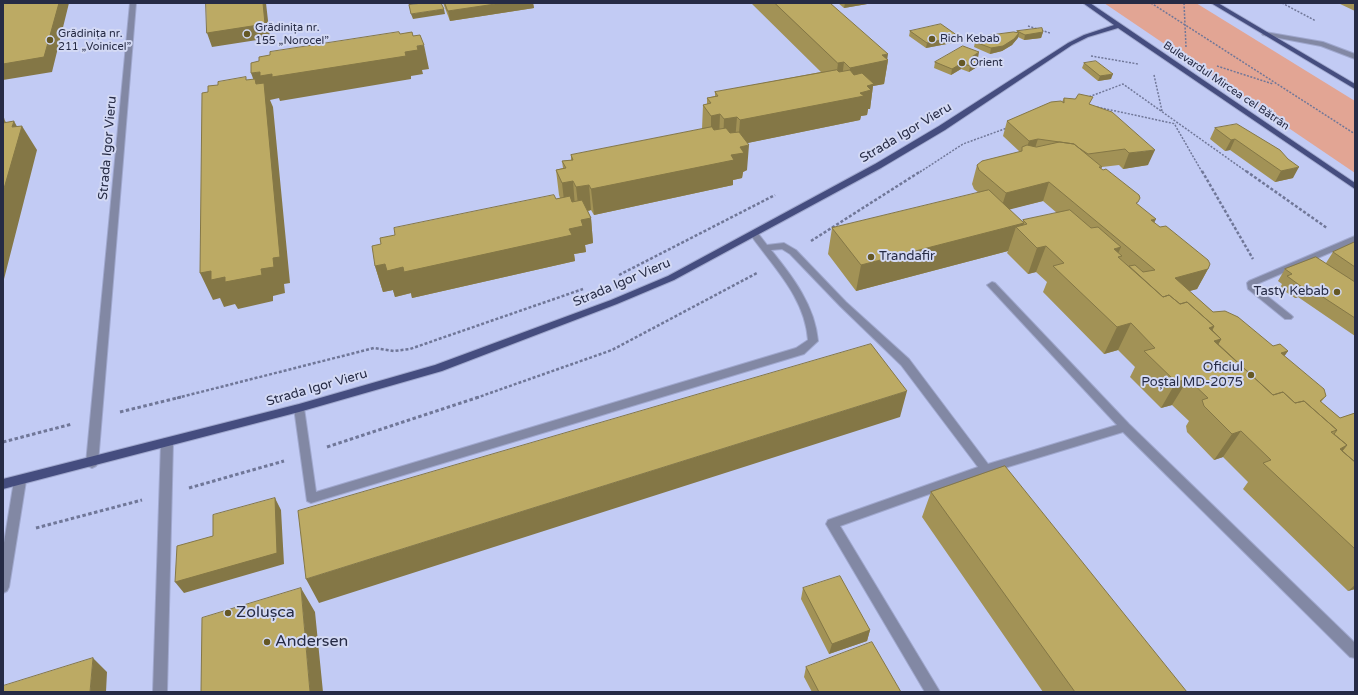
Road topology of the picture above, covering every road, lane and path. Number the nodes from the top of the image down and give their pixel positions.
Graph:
1 (133, 3) edge
2 (1086, 3) edge
3 (1151, 3) edge
4 (1184, 3) edge
5 (1214, 3) edge
6 (1028, 26) dead end
7 (1117, 26) junction
8 (1185, 26) junction
9 (1265, 34) junction
10 (1047, 39) dead end
11 (1186, 48) dead end
12 (1085, 55) dead end
13 (1355, 57) edge
14 (1145, 66) dead end
15 (1217, 66) dead end
16 (1154, 74) dead end
17 (1123, 84) dead end
18 (1277, 85) junction
19 (1355, 88) edge
20 (1090, 106) edge
21 (1162, 111) junction
22 (1180, 123) junction
23 (1175, 124) junction
24 (1355, 134) edge
25 (1355, 187) edge
26 (780, 193) dead end
27 (754, 234) junction
28 (1351, 240) edge
29 (765, 248) junction
30 (617, 276) dead end
31 (1263, 277) junction
32 (992, 285) dead end
33 (587, 287) dead end
34 (1288, 317) dead end
35 (168, 400) dead end
36 (299, 408) junction
37 (1125, 427) junction
38 (168, 442) junction
39 (92, 463) junction
40 (986, 469) junction
41 (20, 481) junction
42 (3, 484) edge
43 (4, 580) edge
44 (1355, 652) edge
45 (160, 692) edge
46 (933, 692) edge

1 - 39 lane, Strada Igor Vieru
2 - 7 main road, Bulevardul Mircea cel Bătrân
3 - 8 path
4 - 8 path
5 - 9 main road
6 - 10 path
7 - 25 main road, Bulevardul Mircea cel Bătrân
7 - 27 main road, Strada Igor Vieru
8 - 11 path
8 - 18 path
9 - 13 lane
9 - 19 main road
12 - 14 path
15 - 18 path
16 - 21 path
17 - 21 path
18 - 24 path
20 - 23 path
21 - 22 path
22 - 23 path
22 - 28 path
23 - 31 path
26 - 30 path
27 - 29 lane
27 - 36 main road, Strada Igor Vieru
28 - 31 lane
29 - 36 lane
29 - 40 lane
31 - 34 lane
32 - 37 lane
33 - 35 path
36 - 38 main road, Strada Igor Vieru
37 - 40 lane
37 - 44 lane
38 - 39 main road, Strada Igor Vieru
38 - 45 lane
39 - 41 main road, Strada Igor Vieru
40 - 46 lane
41 - 42 main road, Strada Igor Vieru
41 - 43 lane

